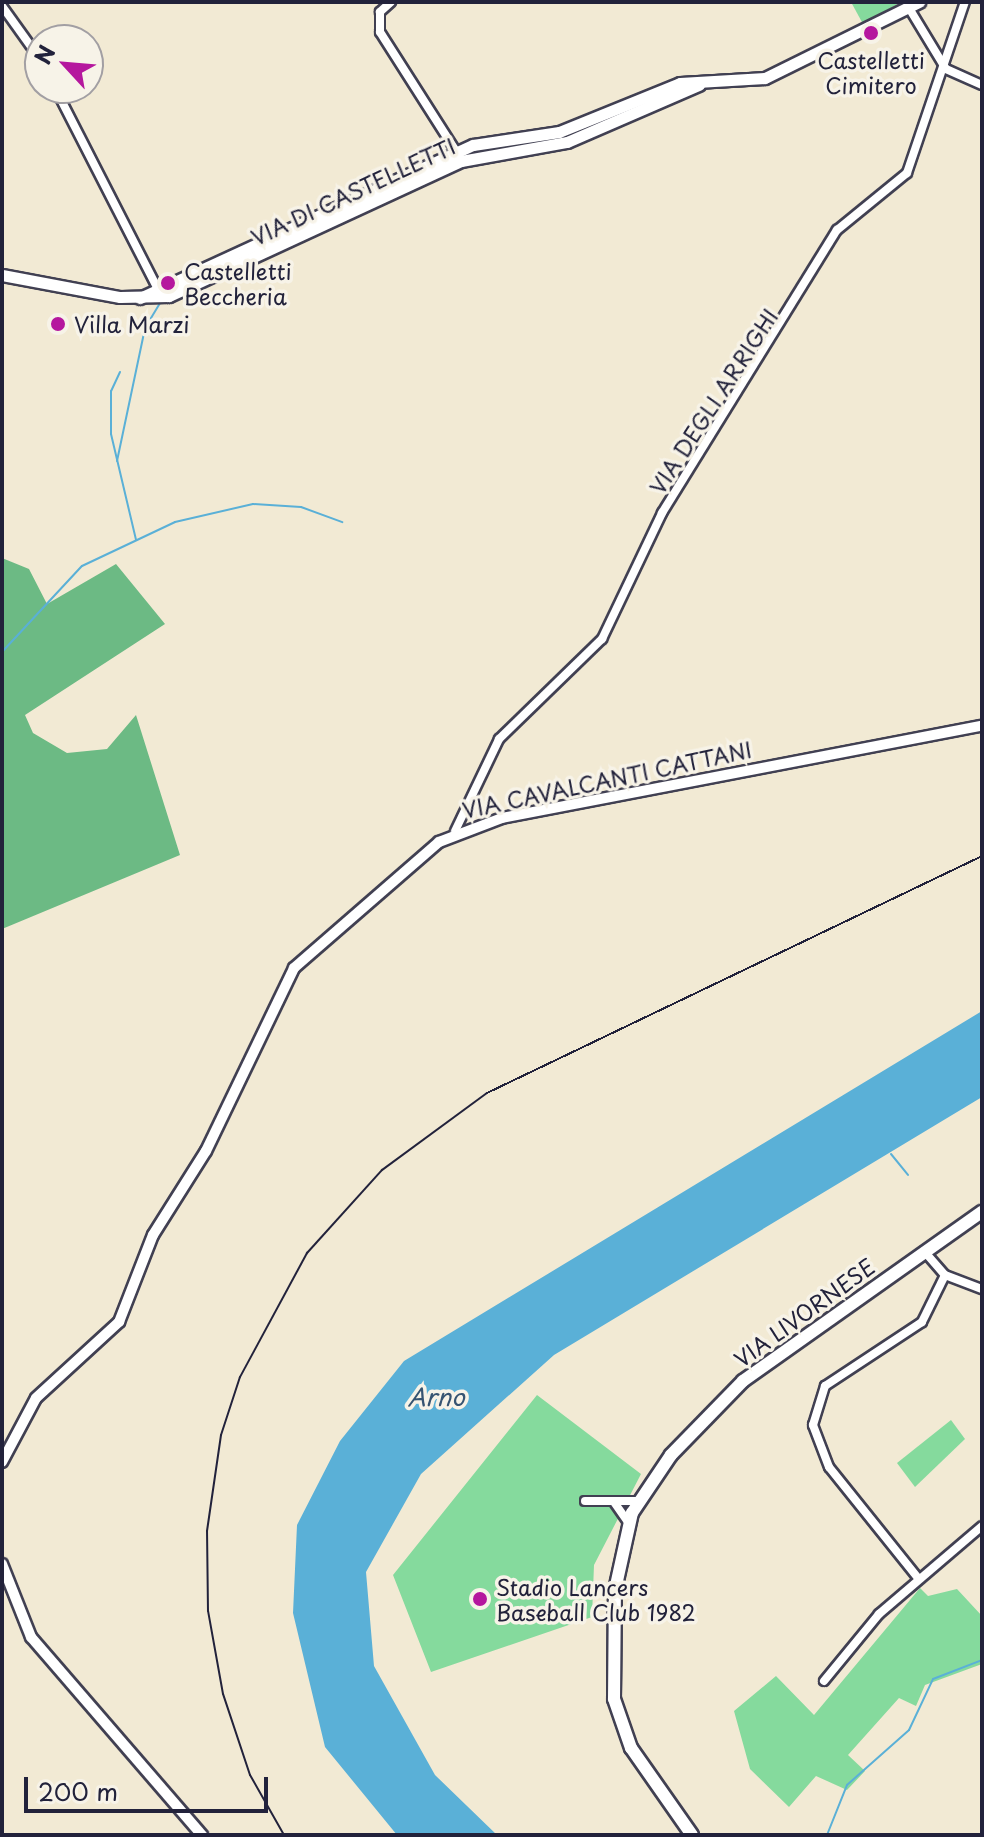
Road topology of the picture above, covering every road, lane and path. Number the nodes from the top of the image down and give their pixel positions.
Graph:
1 (391, 2) edge
2 (965, 2) edge
3 (914, 5) edge
4 (2, 6) edge
5 (24, 37) edge
6 (946, 69) junction
7 (982, 85) edge
8 (63, 104) edge
9 (459, 156) junction
10 (2, 275) edge
11 (160, 295) junction
12 (982, 726) edge
13 (455, 831) junction
14 (982, 1212) edge
15 (924, 1250) junction
16 (945, 1275) junction
17 (982, 1289) edge
18 (2, 1462) edge
19 (585, 1501) dead end
20 (638, 1501) junction
21 (614, 1502) junction
22 (628, 1522) junction
23 (982, 1526) edge
24 (2, 1564) edge
25 (918, 1578) junction
26 (824, 1681) dead end
27 (202, 1835) edge
28 (692, 1835) edge

1 - 9 street
2 - 6 street, VIA DEGLI ARRIGHI
3 - 6 street
3 - 9 main road, VIA DI CASTELLETTI
4 - 5 street
6 - 7 street
6 - 13 street, VIA DEGLI ARRIGHI
8 - 11 street
9 - 11 main road, VIA DI CASTELLETTI
10 - 11 main road, VIA DI CASTELLETTI
12 - 13 street, VIA CAVALCANTI CATTANI
13 - 18 street, VIA CAVALCANTI CATTANI
14 - 15 main road, VIA LIVORNESE
15 - 16 street
15 - 20 main road, VIA LIVORNESE
16 - 17 street
16 - 25 street
19 - 21 street
20 - 21 street
20 - 22 main road, VIA LIVORNESE
21 - 22 street
22 - 28 main road, VIA LIVORNESE
23 - 25 street
24 - 27 street
25 - 26 street

